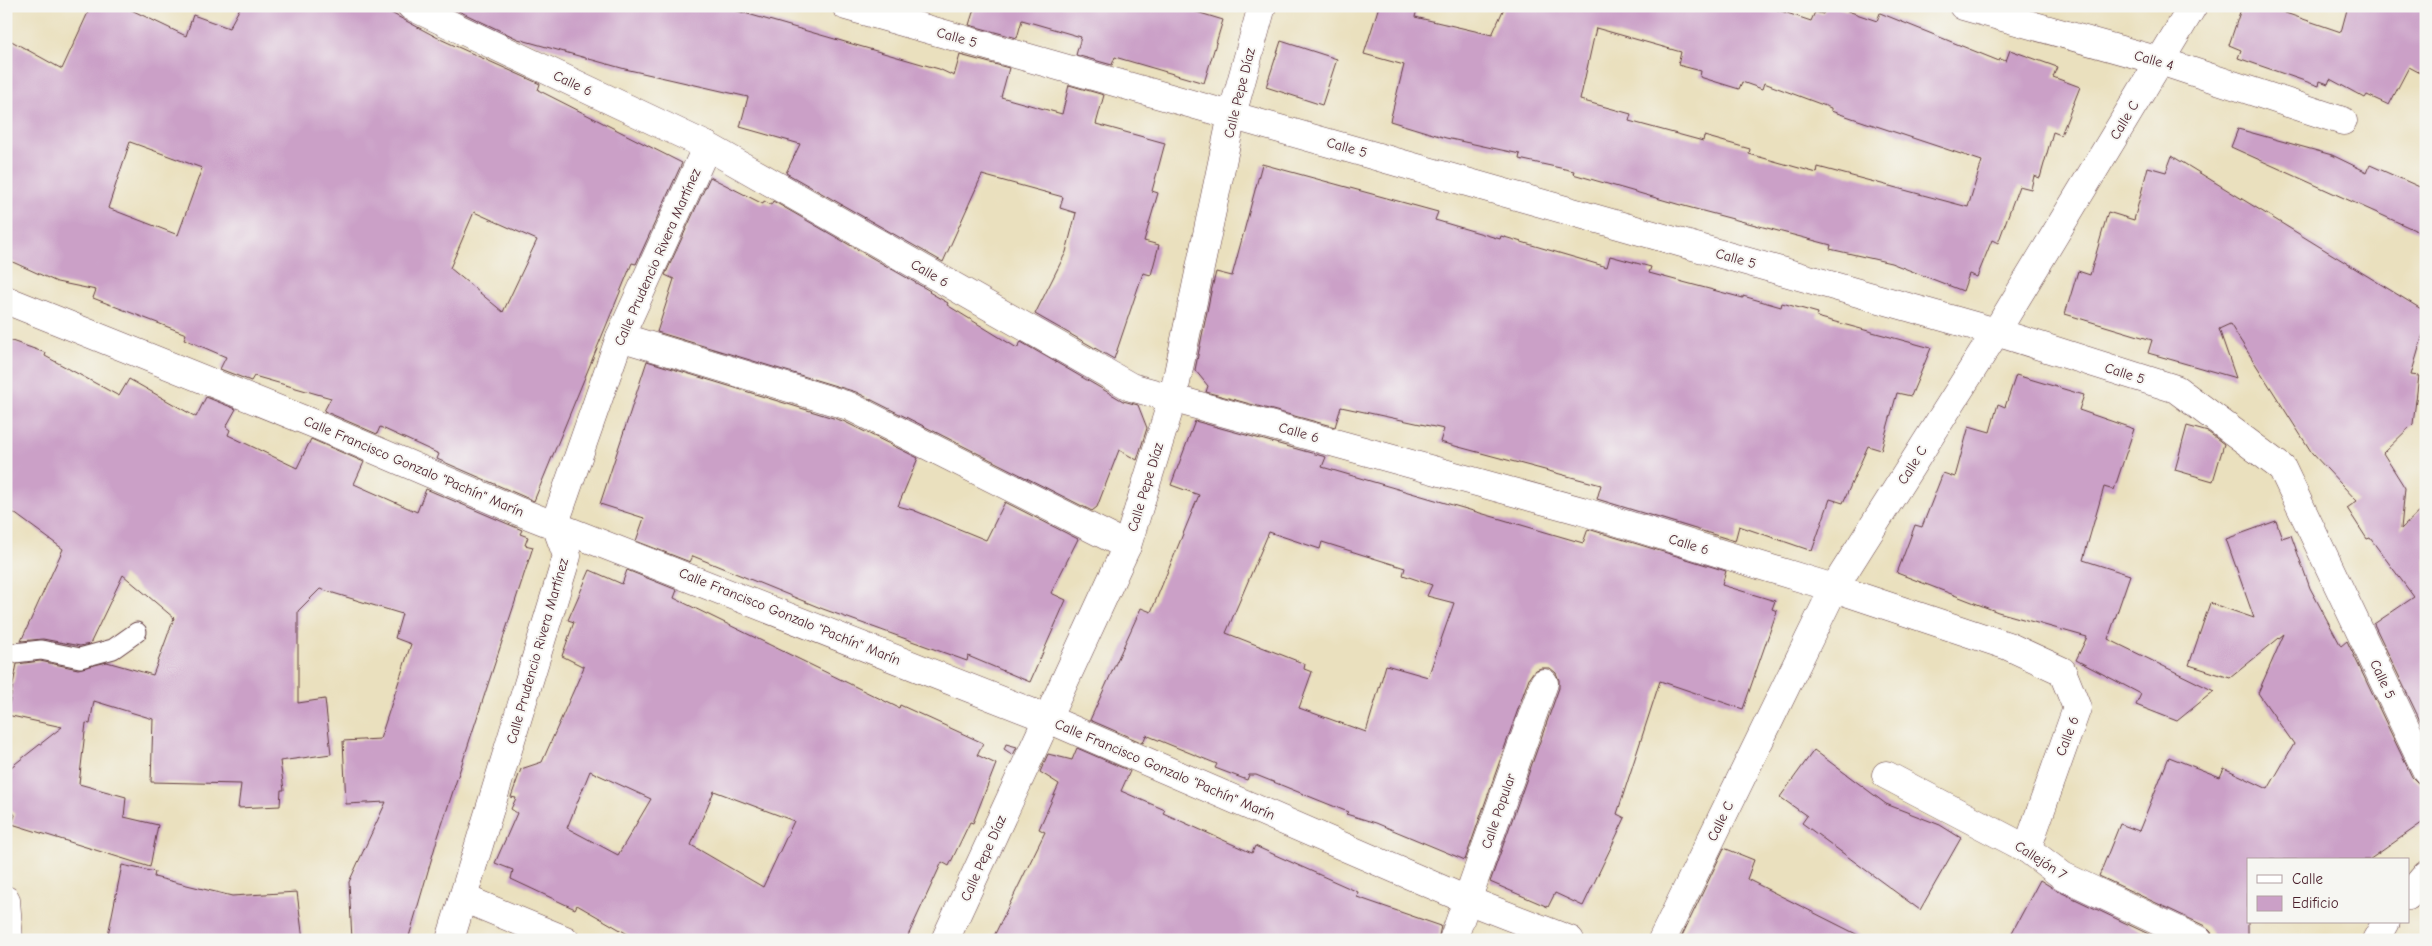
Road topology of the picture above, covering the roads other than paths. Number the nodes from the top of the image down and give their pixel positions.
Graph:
1 (411, 6) edge
2 (846, 6) edge
3 (1262, 6) edge
4 (1963, 6) edge
5 (2193, 6) edge
6 (2023, 15) edge
7 (2160, 61) junction
8 (1232, 115) junction
9 (2343, 121) dead end
10 (707, 146) junction
11 (6, 300) edge
12 (1996, 332) junction
13 (620, 337) junction
14 (1173, 397) junction
15 (555, 523) junction
16 (1126, 546) junction
17 (1834, 588) junction
18 (138, 632) dead end
19 (6, 654) edge
20 (1544, 682) dead end
21 (1046, 718) junction
22 (2426, 770) edge
23 (1886, 775) dead end
24 (2027, 849) junction
25 (2426, 875) edge
26 (2410, 894) edge
27 (463, 898) junction
28 (6, 900) edge
29 (1467, 900) junction
30 (2385, 924) edge
31 (9, 940) edge
32 (450, 940) edge
33 (564, 940) edge
34 (945, 940) edge
35 (1453, 940) edge
36 (1570, 940) edge
37 (1662, 940) edge
38 (2198, 940) edge
39 (2376, 940) edge

1 - 10 street, Calle 6
2 - 8 street, Calle 5
3 - 8 street, Calle Pepe Díaz
4 - 6 street, Calle 4
5 - 7 street, Calle C
6 - 7 street, Calle 4
7 - 9 street, Calle 4
7 - 12 street, Calle C
8 - 12 street, Calle 5
8 - 14 street, Calle Pepe Díaz
10 - 13 street, Calle Prudencio Rivera Martínez
10 - 14 street, Calle 6
11 - 15 street, Calle Francisco Gonzalo "Pachín" Marín
12 - 17 street, Calle C
12 - 22 street, Calle 5
13 - 15 street, Calle Prudencio Rivera Martínez
13 - 16 street
14 - 16 street, Calle Pepe Díaz
14 - 17 street, Calle 6
15 - 21 street, Calle Francisco Gonzalo "Pachín" Marín
15 - 27 street, Calle Prudencio Rivera Martínez
16 - 21 street, Calle Pepe Díaz
17 - 24 street, Calle 6
17 - 37 street, Calle C
18 - 19 lane
20 - 29 street, Calle Popular
21 - 29 street, Calle Francisco Gonzalo "Pachín" Marín
21 - 34 street, Calle Pepe Díaz
23 - 24 street, Callejón 7
24 - 38 street, Callejón 7
25 - 26 street
27 - 32 street, Calle Prudencio Rivera Martínez
27 - 33 street
28 - 31 street
29 - 35 street, Calle Popular
29 - 36 street, Calle Francisco Gonzalo "Pachín" Marín
30 - 39 street

